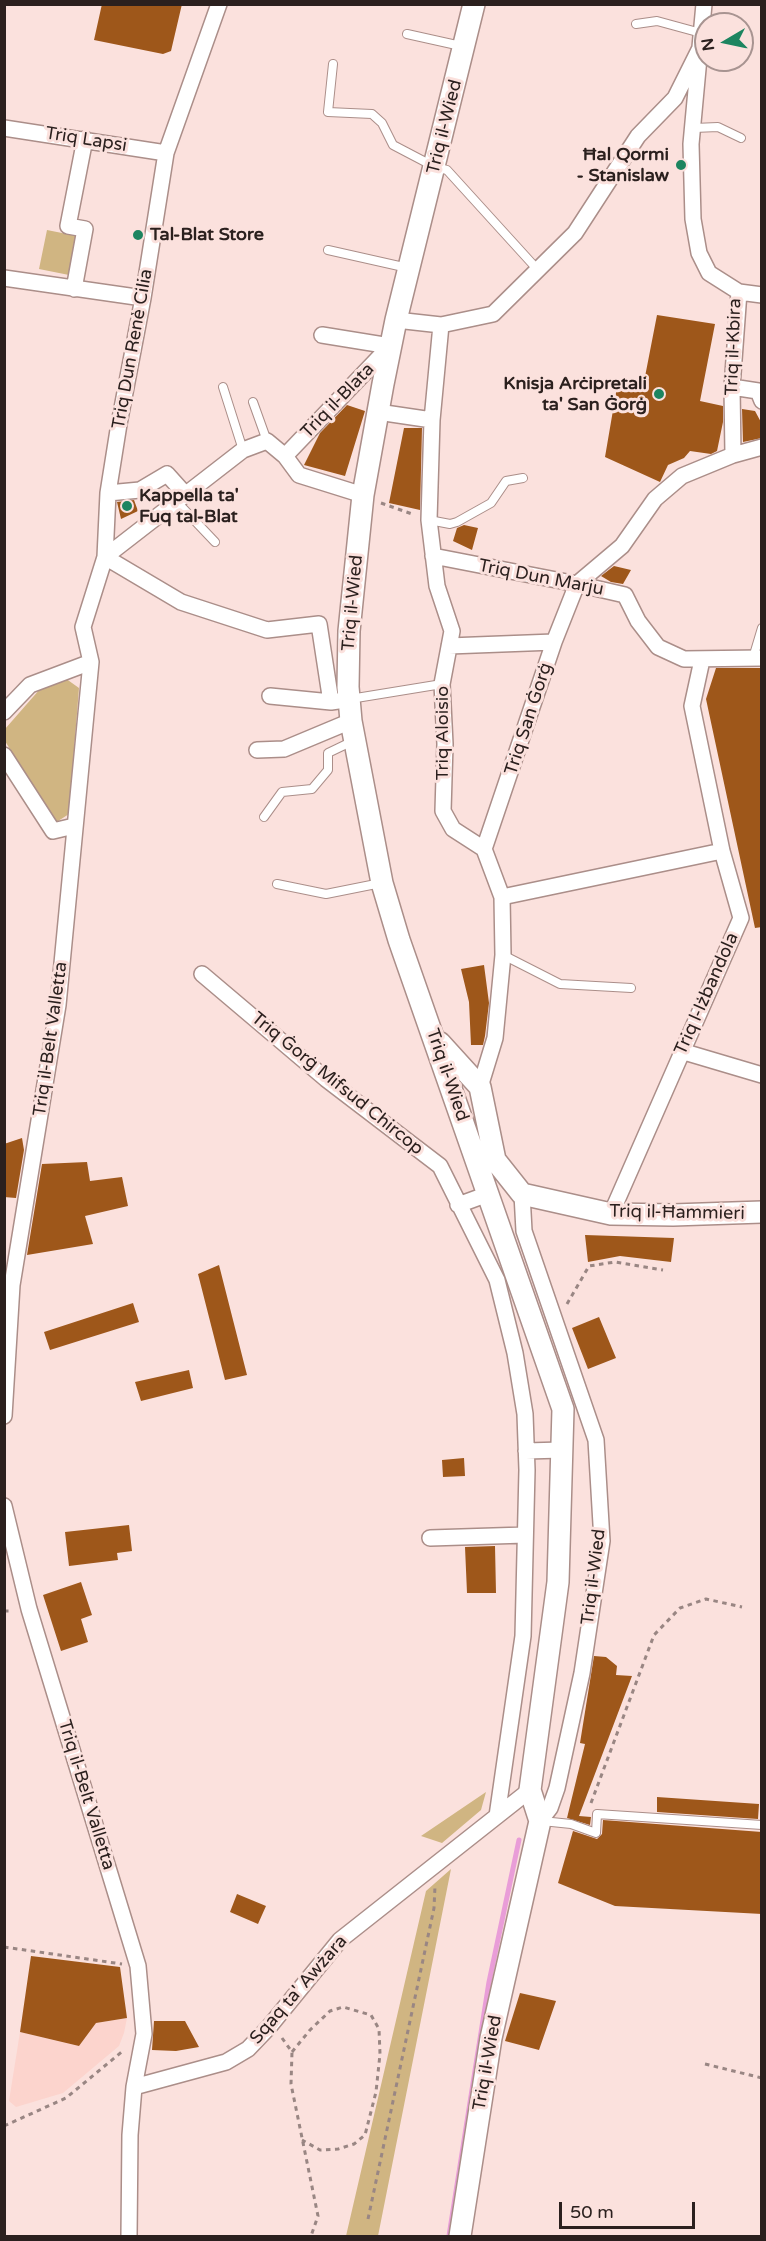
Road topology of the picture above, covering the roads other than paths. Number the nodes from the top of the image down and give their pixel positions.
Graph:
1 (219, 4) edge
2 (474, 4) edge
3 (636, 24) dead end
4 (694, 31) edge
5 (407, 34) dead end
6 (465, 47) junction
7 (694, 60) edge
8 (333, 64) dead end
9 (698, 72) edge
10 (4, 128) edge
11 (694, 128) junction
12 (741, 138) dead end
13 (85, 139) junction
14 (166, 153) junction
15 (435, 167) junction
16 (328, 250) dead end
17 (410, 268) junction
18 (537, 269) junction
19 (4, 278) edge
20 (74, 289) junction
21 (740, 292) junction
22 (762, 295) edge
23 (143, 298) junction
24 (396, 320) junction
25 (441, 325) junction
26 (322, 335) dead end
27 (390, 346) junction
28 (223, 387) dead end
29 (732, 387) junction
30 (762, 401) edge
31 (253, 402) dead end
32 (378, 412) junction
33 (432, 420) junction
34 (267, 441) junction
35 (762, 447) edge
36 (243, 450) junction
37 (733, 455) junction
38 (285, 456) junction
39 (523, 477) dead end
40 (108, 493) junction
41 (363, 495) junction
42 (181, 498) junction
43 (429, 520) junction
44 (215, 542) dead end
45 (433, 556) junction
46 (105, 557) junction
47 (577, 584) junction
48 (762, 628) edge
49 (554, 642) junction
50 (449, 646) junction
51 (757, 658) edge
52 (702, 660) junction
53 (92, 662) junction
54 (442, 684) junction
55 (270, 696) dead end
56 (340, 700) junction
57 (4, 712) edge
58 (353, 731) junction
59 (257, 750) dead end
60 (4, 755) edge
61 (264, 817) dead end
62 (74, 826) junction
63 (484, 849) junction
64 (722, 851) junction
65 (382, 883) junction
66 (276, 884) dead end
67 (502, 897) junction
68 (503, 955) junction
69 (202, 974) dead end
70 (631, 988) dead end
71 (434, 1036) junction
72 (681, 1051) junction
73 (762, 1075) edge
74 (480, 1087) junction
75 (488, 1194) junction
76 (522, 1194) junction
77 (458, 1205) junction
78 (762, 1212) edge
79 (611, 1214) junction
80 (4, 1416) edge
81 (562, 1450) junction
82 (526, 1451) junction
83 (4, 1506) edge
84 (525, 1535) junction
85 (430, 1538) dead end
86 (530, 1790) junction
87 (497, 1816) junction
88 (540, 1821) junction
89 (762, 1825) edge
90 (134, 2087) junction
91 (129, 2236) edge
92 (459, 2236) edge

1 - 14 street, Triq Dun Renè Cilia
2 - 6 street, Triq il-Wied
3 - 4 lane
5 - 6 lane
6 - 15 street, Triq il-Wied
7 - 18 street
8 - 15 lane
9 - 11 street, Triq il-Kbira
10 - 13 street, Triq Lapsi
11 - 12 lane
11 - 21 street, Triq il-Kbira
13 - 14 street, Triq Lapsi
13 - 20 street
14 - 23 street, Triq Dun Renè Cilia
15 - 17 street, Triq il-Wied
15 - 18 lane
16 - 17 lane
17 - 24 street, Triq il-Wied
18 - 25 street
19 - 20 street
20 - 23 street
21 - 22 street
21 - 29 street, Triq il-Kbira
23 - 40 street, Triq Dun Renè Cilia
24 - 25 street
24 - 27 street, Triq il-Wied
25 - 33 street, Triq Aloisio
26 - 27 street
27 - 32 street, Triq il-Wied
27 - 38 street, Triq il-Blata
28 - 36 lane
29 - 30 street
29 - 37 street, Triq il-Kbira
31 - 34 lane
32 - 33 street
32 - 41 street, Triq il-Wied
33 - 43 street, Triq Aloisio
34 - 36 street
34 - 38 street
35 - 37 street, Triq San Ġorġ
36 - 42 street
37 - 47 street, Triq San Ġorġ
38 - 41 street
39 - 43 lane
40 - 42 street
40 - 46 street, Triq Dun Renè Cilia
41 - 56 street, Triq il-Wied
42 - 44 lane
42 - 46 street
43 - 45 street, Triq Aloisio
45 - 47 street, Triq Dun Marju
45 - 50 street, Triq Aloisio
46 - 53 street, Triq Dun Renè Cilia
46 - 56 street
47 - 49 street, Triq San Ġorġ
47 - 52 street, Triq Dun Marju
48 - 51 lane
49 - 50 street
49 - 63 street, Triq San Ġorġ
50 - 54 street, Triq Aloisio
51 - 52 street, Triq Dun Marju
52 - 64 street, Triq l-Iżbandola
53 - 57 street
53 - 62 street, Triq il-Belt Valletta
54 - 56 lane
54 - 63 street, Triq Aloisio
55 - 56 street
56 - 58 street, Triq il-Wied
58 - 59 street
58 - 61 lane
58 - 65 street, Triq il-Wied
60 - 62 street
62 - 80 street, Triq il-Belt Valletta
63 - 67 street
64 - 67 street
64 - 72 street, Triq l-Iżbandola
65 - 66 lane
65 - 71 street, Triq il-Wied
67 - 68 street
68 - 70 lane
68 - 74 street
69 - 77 street, Triq Ġorġ Mifsud Chircop
71 - 74 street
71 - 75 street, Triq il-Wied
72 - 73 street
72 - 79 street, Triq l-Iżbandola
74 - 76 street
75 - 77 street
75 - 81 street, Triq il-Wied
76 - 79 street, Triq il-Ħammieri
76 - 88 street, Triq il-Wied
77 - 82 street
78 - 79 street, Triq il-Ħammieri
81 - 82 street
81 - 86 street, Triq il-Wied
82 - 84 street
83 - 90 street, Triq il-Belt Valletta
84 - 85 street
84 - 87 street
86 - 87 street, Sqaq ta' Awżara
86 - 88 street, Triq il-Wied
87 - 90 street, Sqaq ta' Awżara
88 - 89 lane
88 - 92 street, Triq il-Wied
90 - 91 street, Triq il-Belt Valletta

